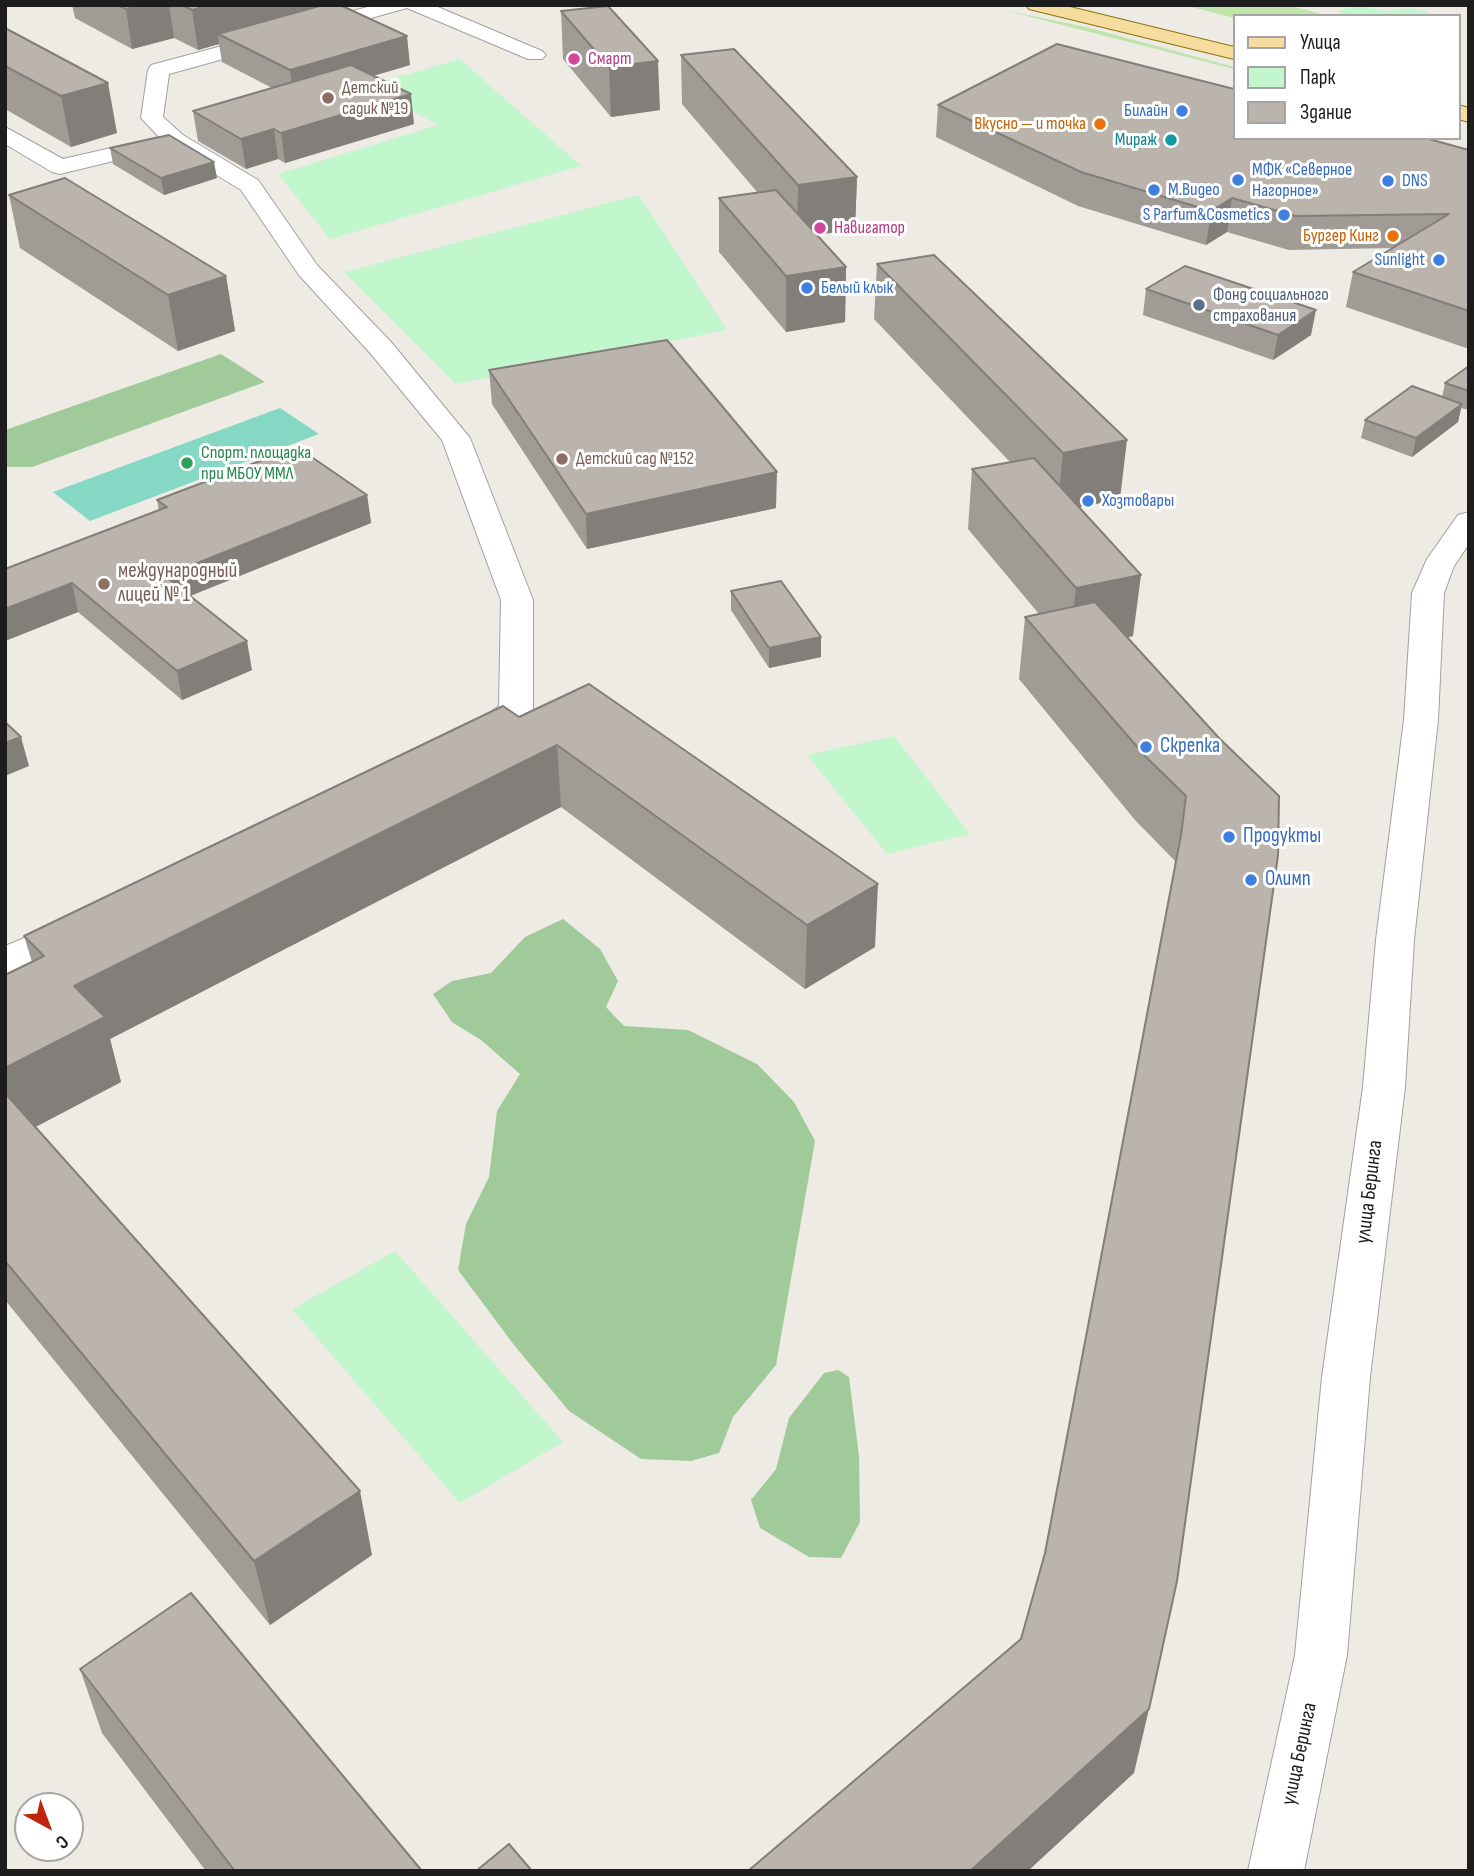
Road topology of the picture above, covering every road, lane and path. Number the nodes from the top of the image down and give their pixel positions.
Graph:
1 (399, 5) edge
2 (415, 5) edge
3 (1036, 5) edge
4 (1107, 5) edge
5 (1232, 36) edge
6 (1232, 53) edge
7 (536, 55) dead end
8 (5, 134) edge
9 (175, 140) junction
10 (1469, 520) edge
11 (440, 757) edge
12 (101, 919) edge
13 (5, 961) edge
14 (1276, 1871) edge

1 - 9 street
2 - 7 street
3 - 6 main road
4 - 5 main road
8 - 9 street
9 - 11 street
10 - 14 street, улица Беринга
12 - 13 street

